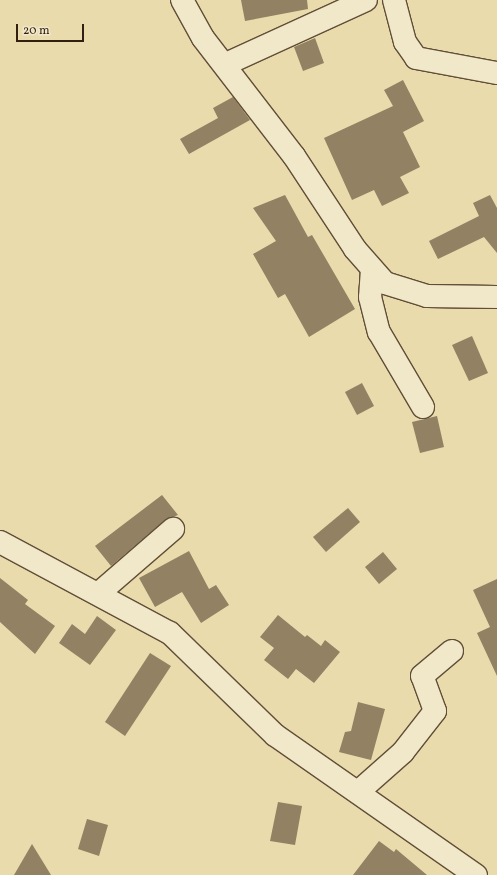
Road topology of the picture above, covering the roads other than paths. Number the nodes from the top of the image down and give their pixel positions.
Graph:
1 (182, 0) edge
2 (366, 0) edge
3 (394, 0) edge
4 (226, 64) junction
5 (497, 73) edge
6 (372, 270) junction
7 (497, 297) edge
8 (423, 407) dead end
9 (173, 529) dead end
10 (0, 542) edge
11 (99, 593) junction
12 (452, 651) dead end
13 (358, 792) junction
14 (476, 875) edge

1 - 4 street
2 - 4 street
3 - 5 street
4 - 6 street
6 - 7 street
6 - 8 street
9 - 11 street
10 - 11 street
11 - 13 street
12 - 13 street
13 - 14 street

